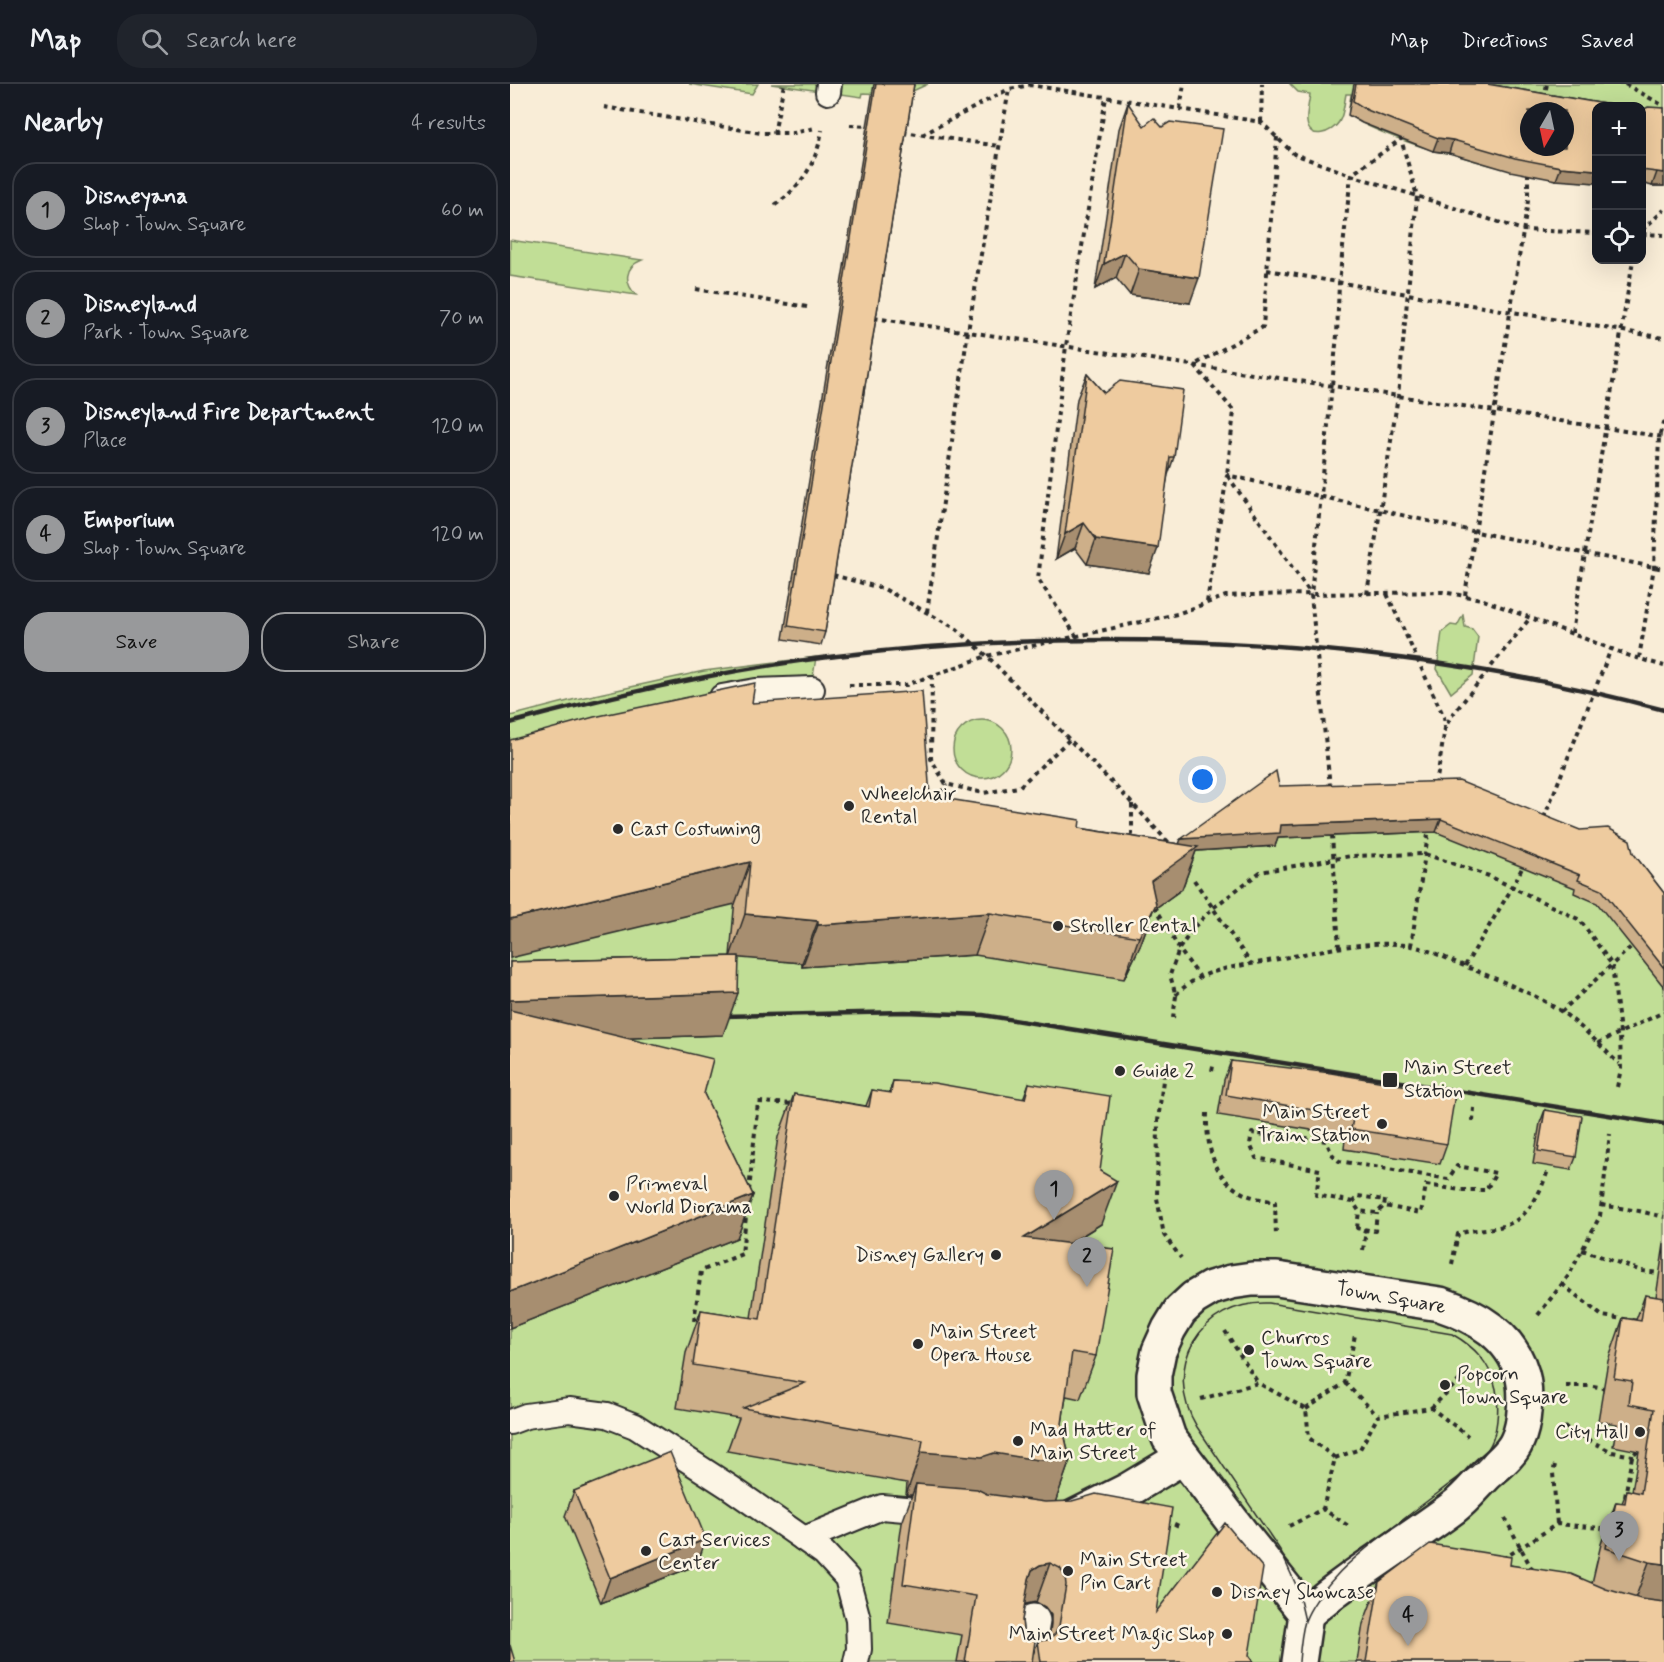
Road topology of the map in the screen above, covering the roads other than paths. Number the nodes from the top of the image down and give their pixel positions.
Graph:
1 (812, 689) road end
2 (699, 702) edge
3 (510, 1422) edge
4 (1183, 1457) junction
5 (965, 1514) edge
6 (1046, 1523) edge
7 (804, 1539) junction
8 (1306, 1614) junction
9 (1033, 1621) dead end
10 (856, 1662) edge
11 (1026, 1662) edge
12 (1299, 1662) edge

1 - 2 lane
3 - 7 lane
4 - 6 street
4 - 8 street, Town Square
4 - 8 street, Town Square
5 - 7 lane
7 - 10 lane
8 - 12 street
9 - 11 street

